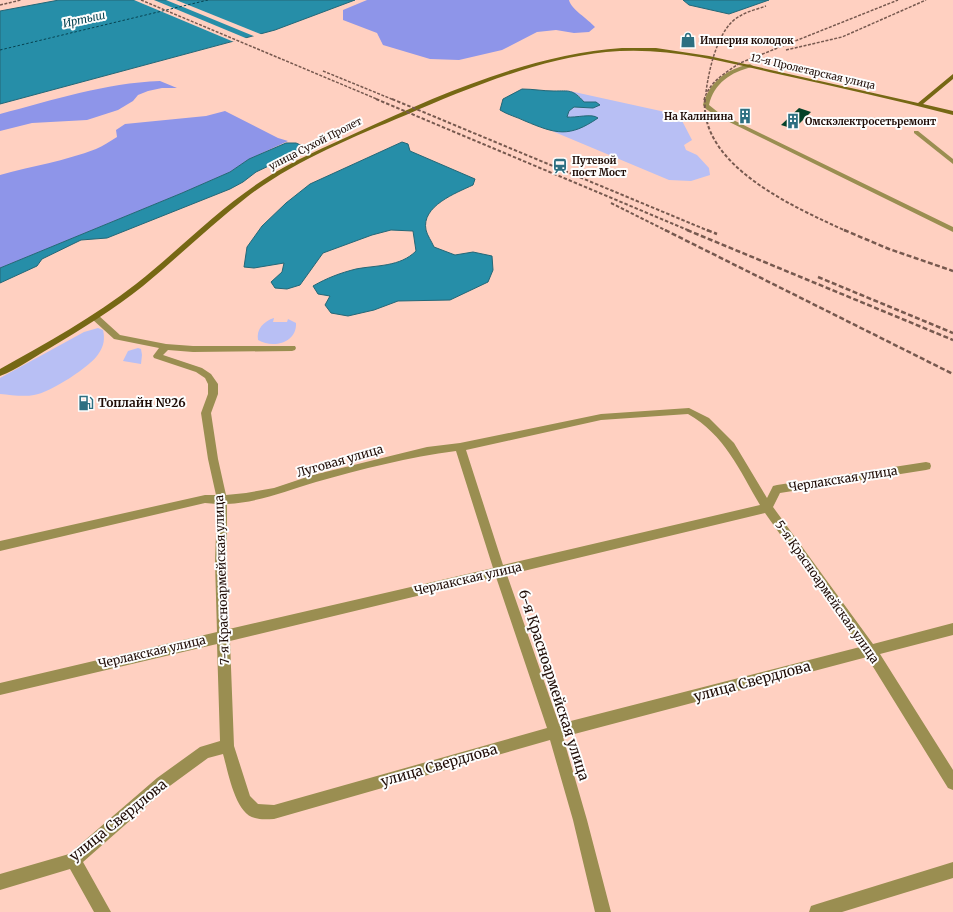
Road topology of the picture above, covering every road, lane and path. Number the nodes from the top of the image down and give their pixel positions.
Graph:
1 (667, 51) joint
2 (750, 66) junction
3 (953, 76) edge
4 (920, 104) junction
5 (953, 112) edge
6 (916, 132) dead end
7 (953, 162) edge
8 (953, 230) edge
9 (95, 317) junction
10 (166, 348) junction
11 (292, 348) dead end
12 (0, 373) edge
13 (689, 411) joint
14 (460, 447) junction
15 (926, 466) dead end
16 (222, 500) junction
17 (768, 508) junction
18 (0, 546) edge
19 (500, 572) junction
20 (953, 629) edge
21 (224, 635) junction
22 (870, 650) junction
23 (0, 689) edge
24 (555, 732) junction
25 (227, 746) junction
26 (953, 784) edge
27 (73, 860) junction
28 (953, 870) edge
29 (0, 882) edge
30 (103, 912) edge
31 (603, 912) edge
32 (817, 912) edge

1 - 2 main road, 12-я Пролетарская улица
1 - 9 main road, улица Сухой Пролет
2 - 4 main road, 12-я Пролетарская улица
2 - 8 street
3 - 4 main road
4 - 5 main road, 12-я Пролетарская улица
6 - 7 street
9 - 10 street
9 - 12 main road, улица Сухой Пролет
10 - 11 street
10 - 16 street, 7-я Красноармейская улица
13 - 14 street, Луговая улица
13 - 17 street, 5-я Красноармейская улица
14 - 16 street, Луговая улица
14 - 19 street, 6-я Красноармейская улица
15 - 17 street, Черлакская улица
16 - 18 street, Луговая улица
16 - 21 street, 7-я Красноармейская улица
17 - 19 street, Черлакская улица
17 - 22 street, 5-я Красноармейская улица
19 - 21 street, Черлакская улица
19 - 24 street, 6-я Красноармейская улица
20 - 22 street, улица Свердлова
21 - 23 street, Черлакская улица
21 - 25 street, 7-я Красноармейская улица
22 - 24 street, улица Свердлова
22 - 26 street, 5-я Красноармейская улица
24 - 25 street, улица Свердлова
24 - 31 street, 6-я Красноармейская улица
25 - 27 street, улица Свердлова
27 - 29 street, улица Свердлова
27 - 30 street
28 - 32 street

